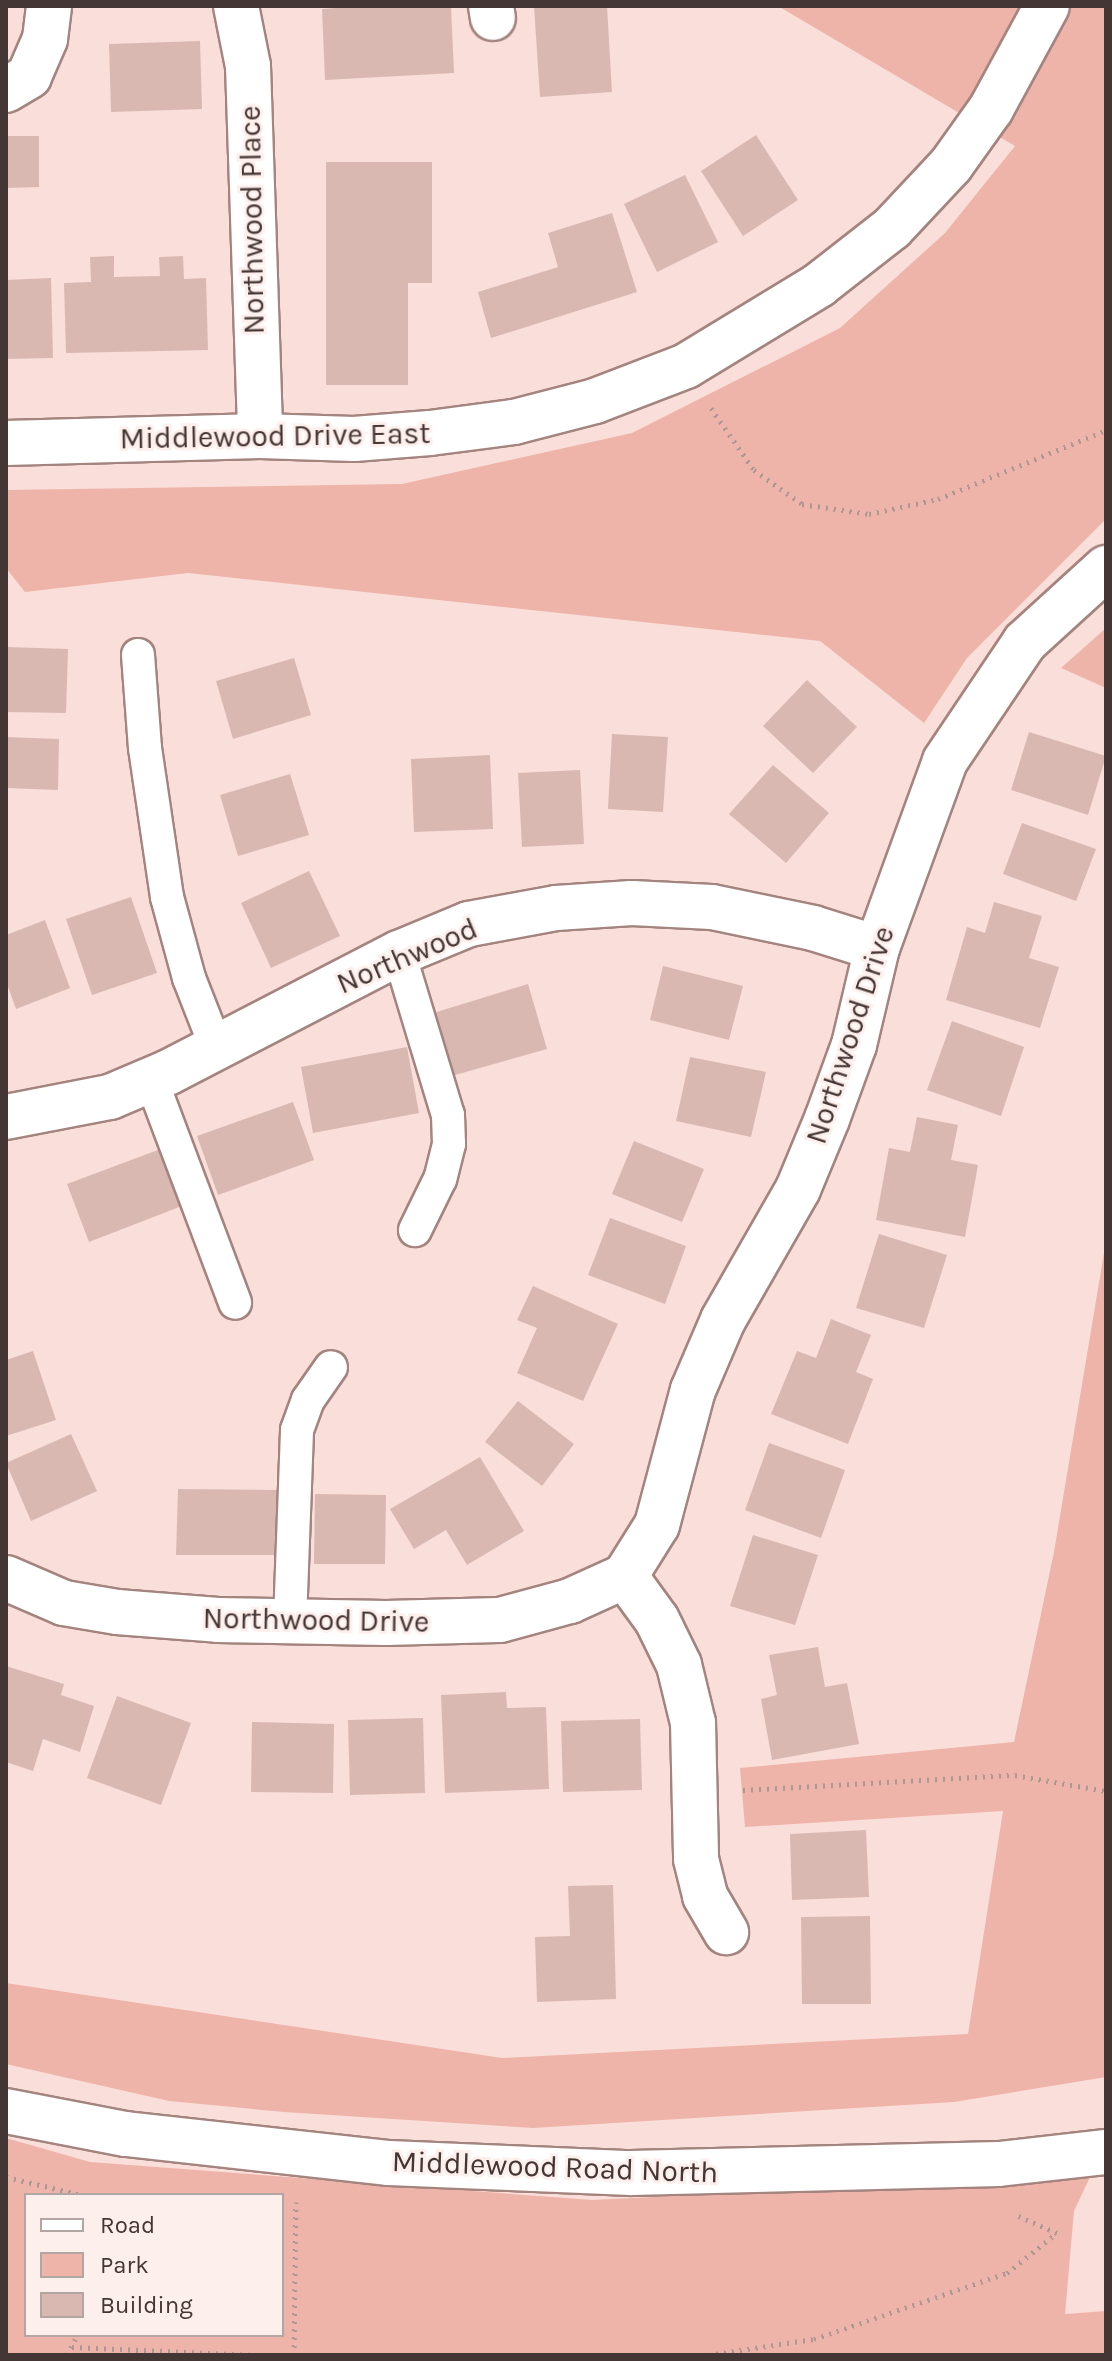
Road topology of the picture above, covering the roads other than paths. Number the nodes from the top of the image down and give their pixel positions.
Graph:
1 (49, 6) edge
2 (236, 6) edge
3 (1047, 6) edge
4 (6, 90) edge
5 (260, 436) junction
6 (6, 443) edge
7 (1106, 568) edge
8 (138, 655) dead end
9 (877, 948) junction
10 (399, 953) junction
11 (216, 1047) junction
12 (151, 1079) junction
13 (6, 1117) edge
14 (415, 1230) dead end
15 (235, 1303) dead end
16 (331, 1367) dead end
17 (625, 1576) junction
18 (6, 1578) edge
19 (290, 1622) junction
20 (726, 1932) dead end
21 (6, 2111) edge
22 (1106, 2152) edge

1 - 4 street
2 - 5 street, Northwood Place
3 - 5 street, Middlewood Drive East
5 - 6 street, Middlewood Drive East
7 - 9 street, Northwood Drive
8 - 11 lane
9 - 10 street, Northwood
9 - 17 street, Northwood Drive
10 - 11 street, Northwood
10 - 14 lane
11 - 12 street, Northwood
12 - 13 street, Northwood
12 - 15 lane
16 - 19 lane
17 - 19 street, Northwood Drive
17 - 20 street
18 - 19 street, Northwood Drive
21 - 22 street, Middlewood Road North

